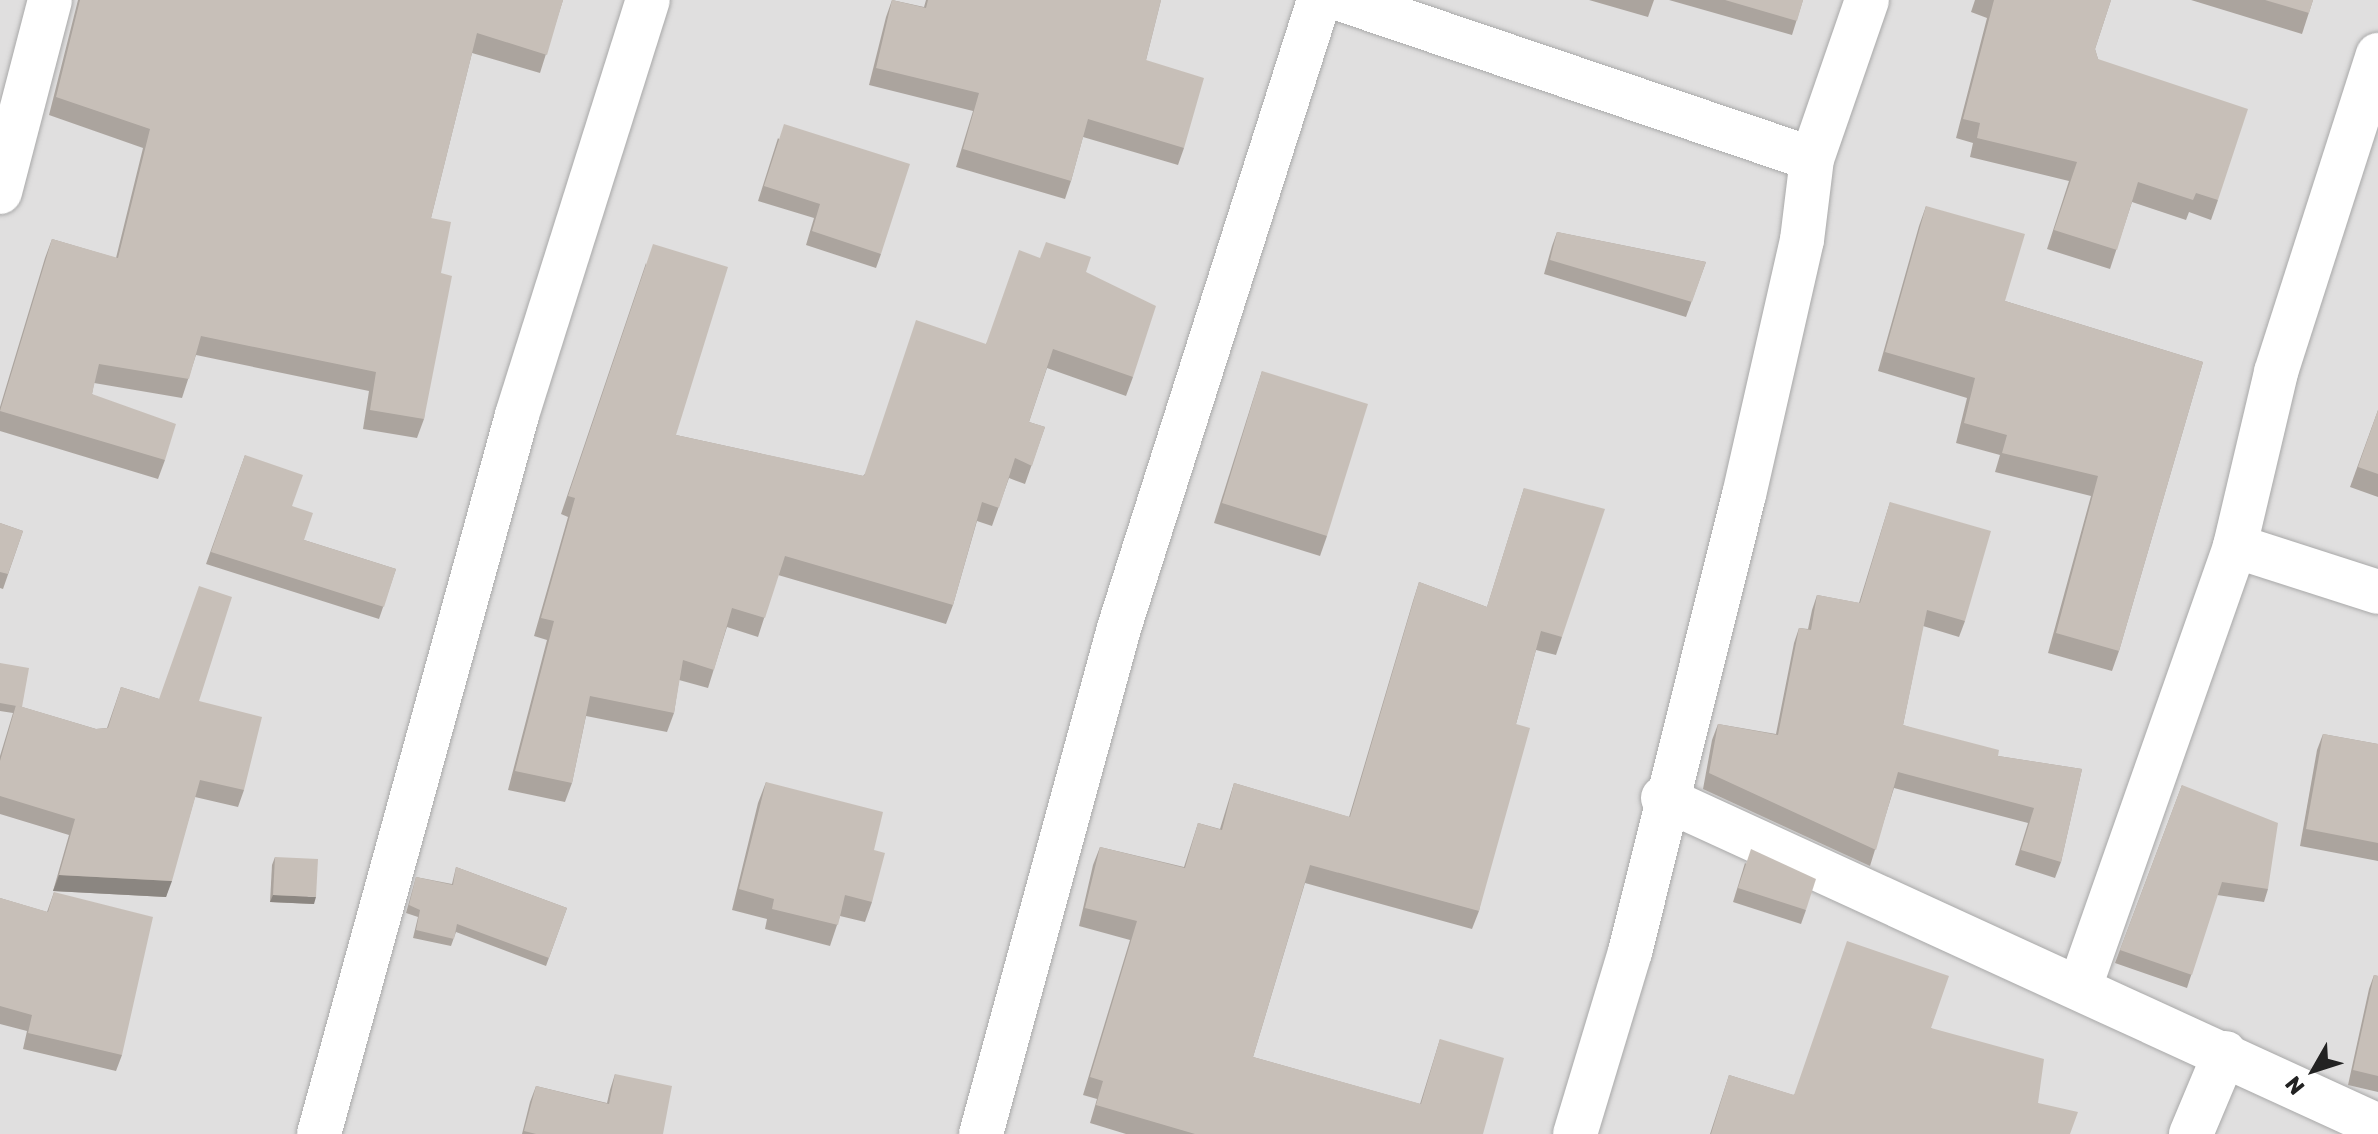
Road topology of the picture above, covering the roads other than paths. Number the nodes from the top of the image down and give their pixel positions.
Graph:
1 (50, 0) edge
2 (648, 0) edge
3 (1319, 0) edge
4 (1343, 0) edge
5 (1867, 0) edge
6 (2378, 55) edge
7 (1812, 159) junction
8 (0, 192) edge
9 (2235, 546) junction
10 (2378, 592) edge
11 (1663, 798) junction
12 (2081, 984) junction
13 (2225, 1053) junction
14 (2378, 1126) edge
15 (319, 1134) edge
16 (981, 1134) edge
17 (1575, 1134) edge
18 (2191, 1134) edge

1 - 8 street
2 - 15 street
3 - 16 street
4 - 7 street
5 - 7 street
6 - 9 street
7 - 11 street
9 - 10 street
9 - 12 street
11 - 12 street
11 - 17 street
12 - 13 street
13 - 14 street
13 - 18 street

